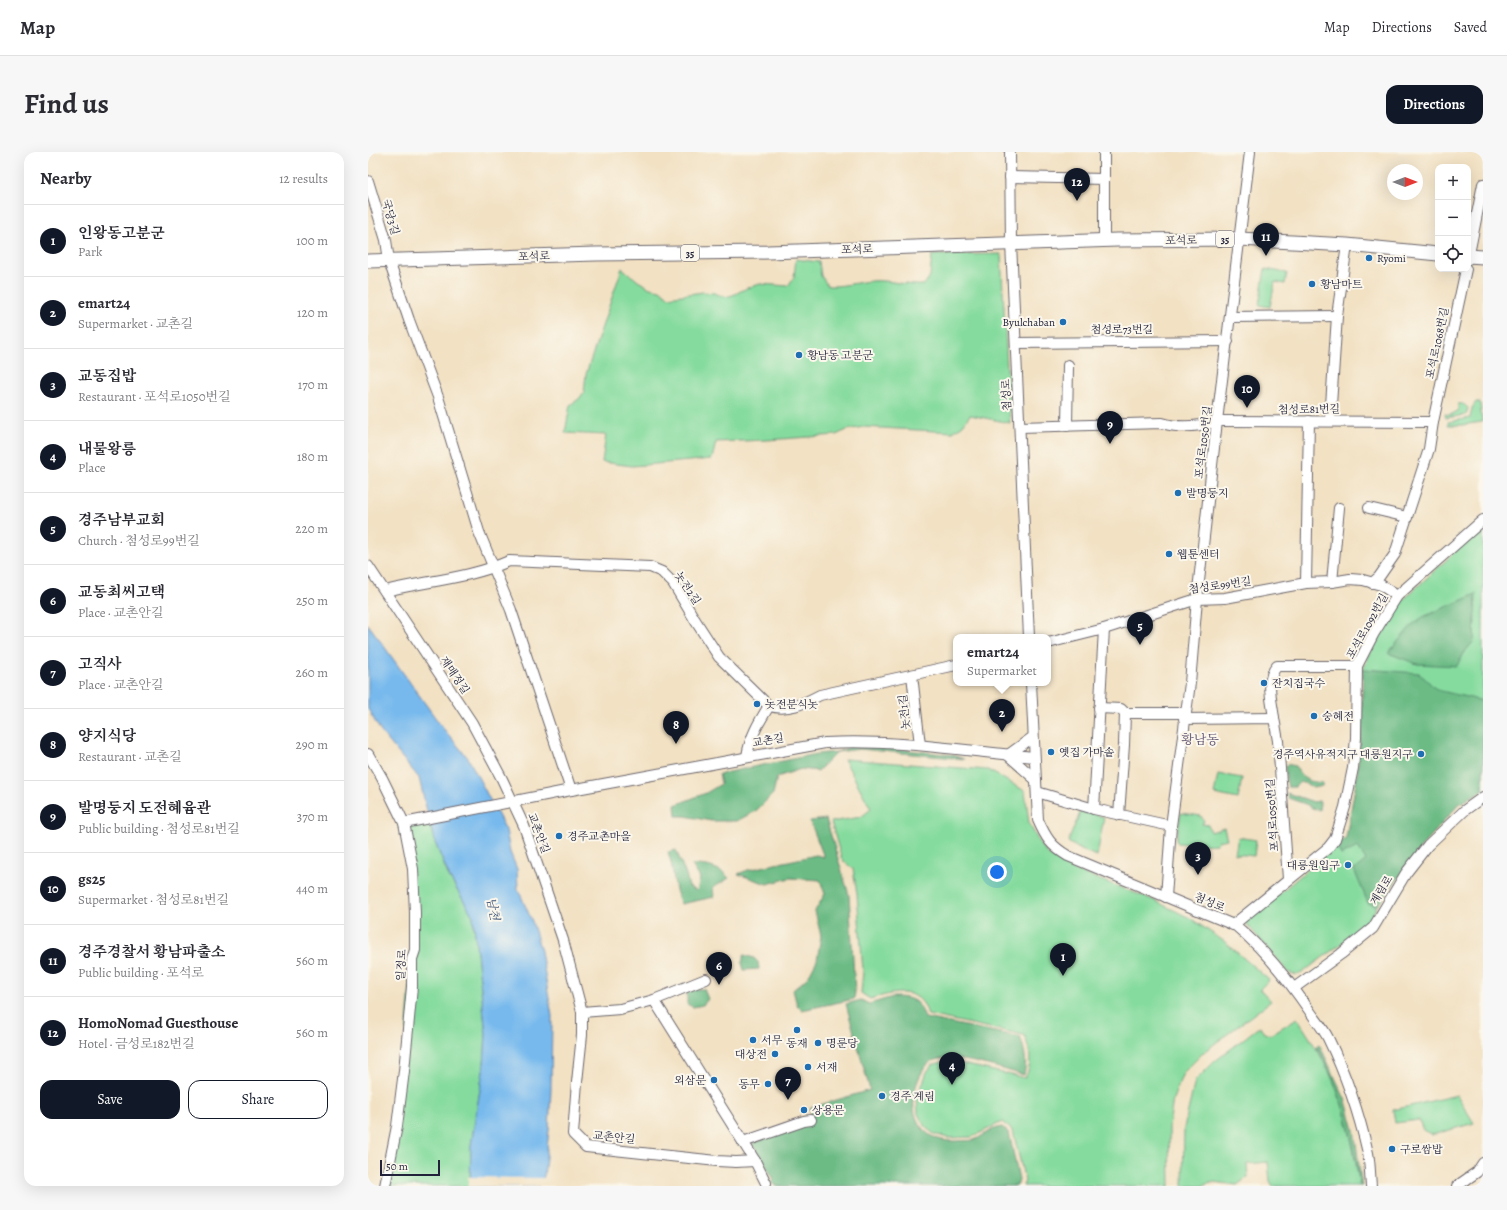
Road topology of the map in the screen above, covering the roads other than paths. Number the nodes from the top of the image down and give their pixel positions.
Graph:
1 (1010, 152) edge
2 (1104, 152) edge
3 (1250, 152) edge
4 (1010, 178) junction
5 (1104, 179) junction
6 (368, 181) edge
7 (1483, 184) edge
8 (1479, 225) edge
9 (1239, 239) junction
10 (1104, 241) junction
11 (1011, 243) junction
12 (1347, 245) junction
13 (1471, 248) edge
14 (1435, 254) edge
15 (1471, 257) edge
16 (1483, 257) edge
17 (368, 261) edge
18 (389, 261) junction
19 (1465, 272) edge
20 (1337, 316) junction
21 (1231, 317) junction
22 (1228, 341) junction
23 (1016, 343) junction
24 (1068, 365) dead end
25 (1330, 420) junction
26 (1217, 421) junction
27 (1309, 421) junction
28 (1433, 422) junction
29 (1067, 426) junction
30 (1020, 428) junction
31 (1339, 508) dead end
32 (1369, 508) dead end
33 (1407, 517) junction
34 (1483, 520) edge
35 (368, 566) edge
36 (494, 568) junction
37 (1332, 582) junction
38 (1306, 583) junction
39 (1372, 583) junction
40 (385, 591) junction
41 (1397, 596) junction
42 (1197, 599) junction
43 (1104, 629) junction
44 (1029, 634) edge
45 (1051, 642) edge
46 (953, 666) edge
47 (1357, 666) junction
48 (912, 675) junction
49 (1031, 686) edge
50 (769, 706) junction
51 (1100, 708) junction
52 (1125, 713) junction
53 (1185, 716) junction
54 (1274, 718) junction
55 (1034, 737) junction
56 (920, 745) junction
57 (368, 754) edge
58 (1008, 755) junction
59 (747, 756) junction
60 (1034, 758) junction
61 (1036, 780) junction
62 (571, 790) junction
63 (1037, 792) junction
64 (1483, 797) edge
65 (511, 802) junction
66 (1094, 810) junction
67 (1118, 815) junction
68 (404, 824) junction
69 (1171, 826) junction
70 (1288, 879) junction
71 (1166, 897) junction
72 (1233, 925) junction
73 (706, 979) dead end
74 (1294, 988) junction
75 (654, 1000) junction
76 (582, 1012) junction
77 (811, 1120) dead end
78 (743, 1142) junction
79 (755, 1160) junction
80 (1483, 1163) edge
81 (766, 1183) dead end
82 (385, 1186) edge
83 (1371, 1186) edge
84 (1458, 1186) edge

1 - 4 street, 첨성로
2 - 5 street
3 - 9 street, 포석로1050번길
4 - 5 street
4 - 11 street, 첨성로
5 - 10 street
6 - 18 street, 국당3길
7 - 8 street
8 - 13 street
9 - 10 main road, 포석로 / 35
9 - 12 main road, 포석로 / 35
9 - 21 street, 포석로1050번길
10 - 11 main road, 포석로 / 35
11 - 18 main road, 포석로 / 35
11 - 23 street, 첨성로
12 - 14 main road, 포석로 / 35
12 - 20 street
15 - 16 main road
17 - 18 main road, 포석로 / 35
18 - 36 street, 국당3길
19 - 28 street, 포석로1068번길
20 - 21 street
20 - 25 street
21 - 22 street, 포석로1050번길
22 - 23 street, 첨성로73번길
22 - 26 street, 포석로1050번길
23 - 30 street, 첨성로
24 - 29 street
25 - 27 street, 첨성로81번길
25 - 28 street, 첨성로81번길
26 - 27 street, 첨성로81번길
26 - 29 street, 첨성로81번길
26 - 42 street, 포석로1050번길
27 - 38 street
28 - 33 street, 포석로1068번길
29 - 30 street, 첨성로81번길
30 - 44 street, 첨성로
31 - 37 street
32 - 33 street
33 - 39 street, 포석로1068번길
34 - 41 street, 포석로1092번길
35 - 40 street, 재매정길
36 - 40 street, 놋전2길
36 - 50 street, 놋전2길
36 - 62 street, 국당3길
37 - 38 street, 첨성로99번길
37 - 39 street, 첨성로99번길
38 - 42 street, 첨성로99번길
39 - 41 street, 첨성로99번길
40 - 65 street, 재매정길
41 - 47 street, 포석로1092번길
42 - 43 street, 첨성로99번길
42 - 53 street, 포석로1050번길
43 - 45 street, 첨성로99번길
43 - 51 street
46 - 48 street
47 - 54 street, 포석로1050번길
47 - 70 street, 포석로1092번길
48 - 50 street
48 - 56 street, 놋전1길
49 - 55 street, 첨성로
50 - 59 street
51 - 52 street
51 - 66 street
52 - 53 street
52 - 67 street
53 - 54 street
53 - 69 street, 포석로1050번길
54 - 70 street, 포석로1050번길
55 - 58 street
55 - 60 street, 첨성로
56 - 58 street, 교촌길
56 - 59 street, 교촌길
57 - 68 street, 일정로
58 - 60 street, 교촌길
58 - 61 street
59 - 62 street, 교촌길
60 - 61 street, 첨성로
61 - 63 street, 첨성로
62 - 65 street, 교촌길
63 - 66 street
63 - 71 street, 첨성로
64 - 74 street, 계림로
65 - 68 street, 교촌길
65 - 76 street, 교촌안길
66 - 67 street
67 - 69 street
68 - 82 street, 일정로
69 - 71 street, 포석로1050번길
70 - 72 street, 포석로1092번길
71 - 72 street, 첨성로
72 - 74 street, 첨성로
73 - 75 street
74 - 83 street, 첨성로
75 - 76 street
75 - 78 street
76 - 79 street, 교촌안길
77 - 78 street
78 - 79 street
79 - 81 street
80 - 84 street

